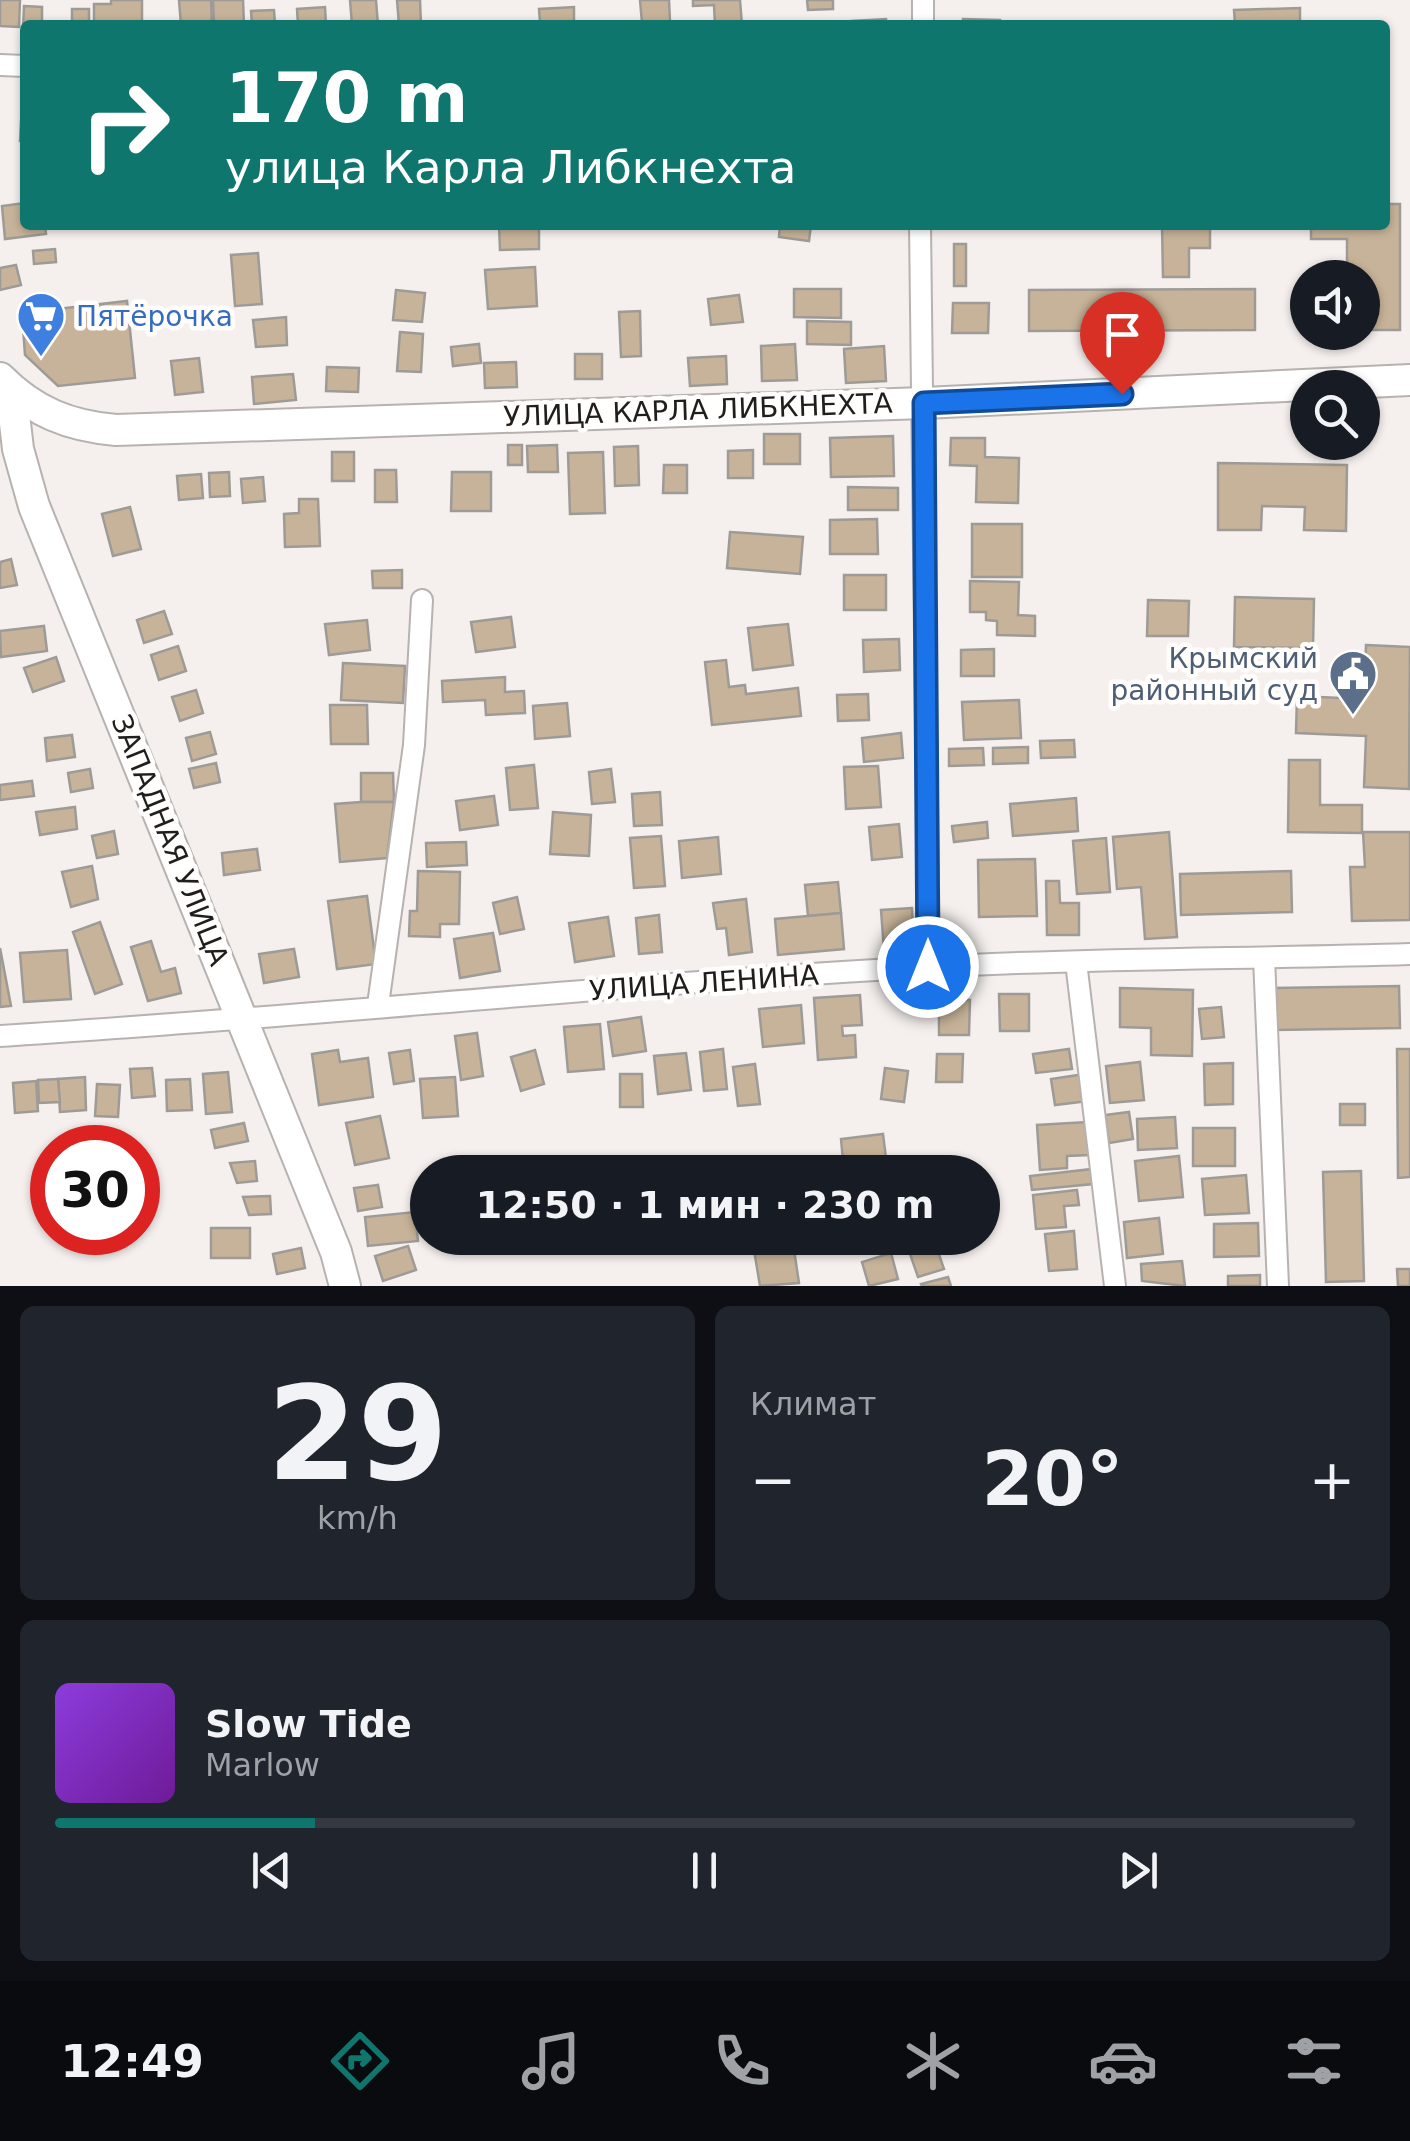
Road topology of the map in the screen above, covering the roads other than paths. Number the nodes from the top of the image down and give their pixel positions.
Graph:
1 (920, 230) edge
2 (1410, 380) edge
3 (6, 384) edge
4 (924, 403) junction
5 (422, 600) dead end
6 (1410, 954) edge
7 (1264, 958) junction
8 (1076, 962) junction
9 (928, 967) junction
10 (378, 1005) junction
11 (244, 1021) junction
12 (0, 1036) edge
13 (345, 1286) edge
14 (1114, 1286) edge
15 (1278, 1286) edge

1 - 4 street
2 - 4 main road, УЛИЦА КАРЛА ЛИБКНЕХТА
3 - 4 main road, УЛИЦА КАРЛА ЛИБКНЕХТА
3 - 11 main road, ЗАПАДНАЯ УЛИЦА
4 - 9 street
5 - 10 street
6 - 7 street, УЛИЦА ЛЕНИНА
7 - 8 street, УЛИЦА ЛЕНИНА
7 - 15 street
8 - 9 street, УЛИЦА ЛЕНИНА
8 - 14 street
9 - 10 street, УЛИЦА ЛЕНИНА
10 - 11 street, УЛИЦА ЛЕНИНА
11 - 12 street, УЛИЦА ЛЕНИНА
11 - 13 main road, ЗАПАДНАЯ УЛИЦА

